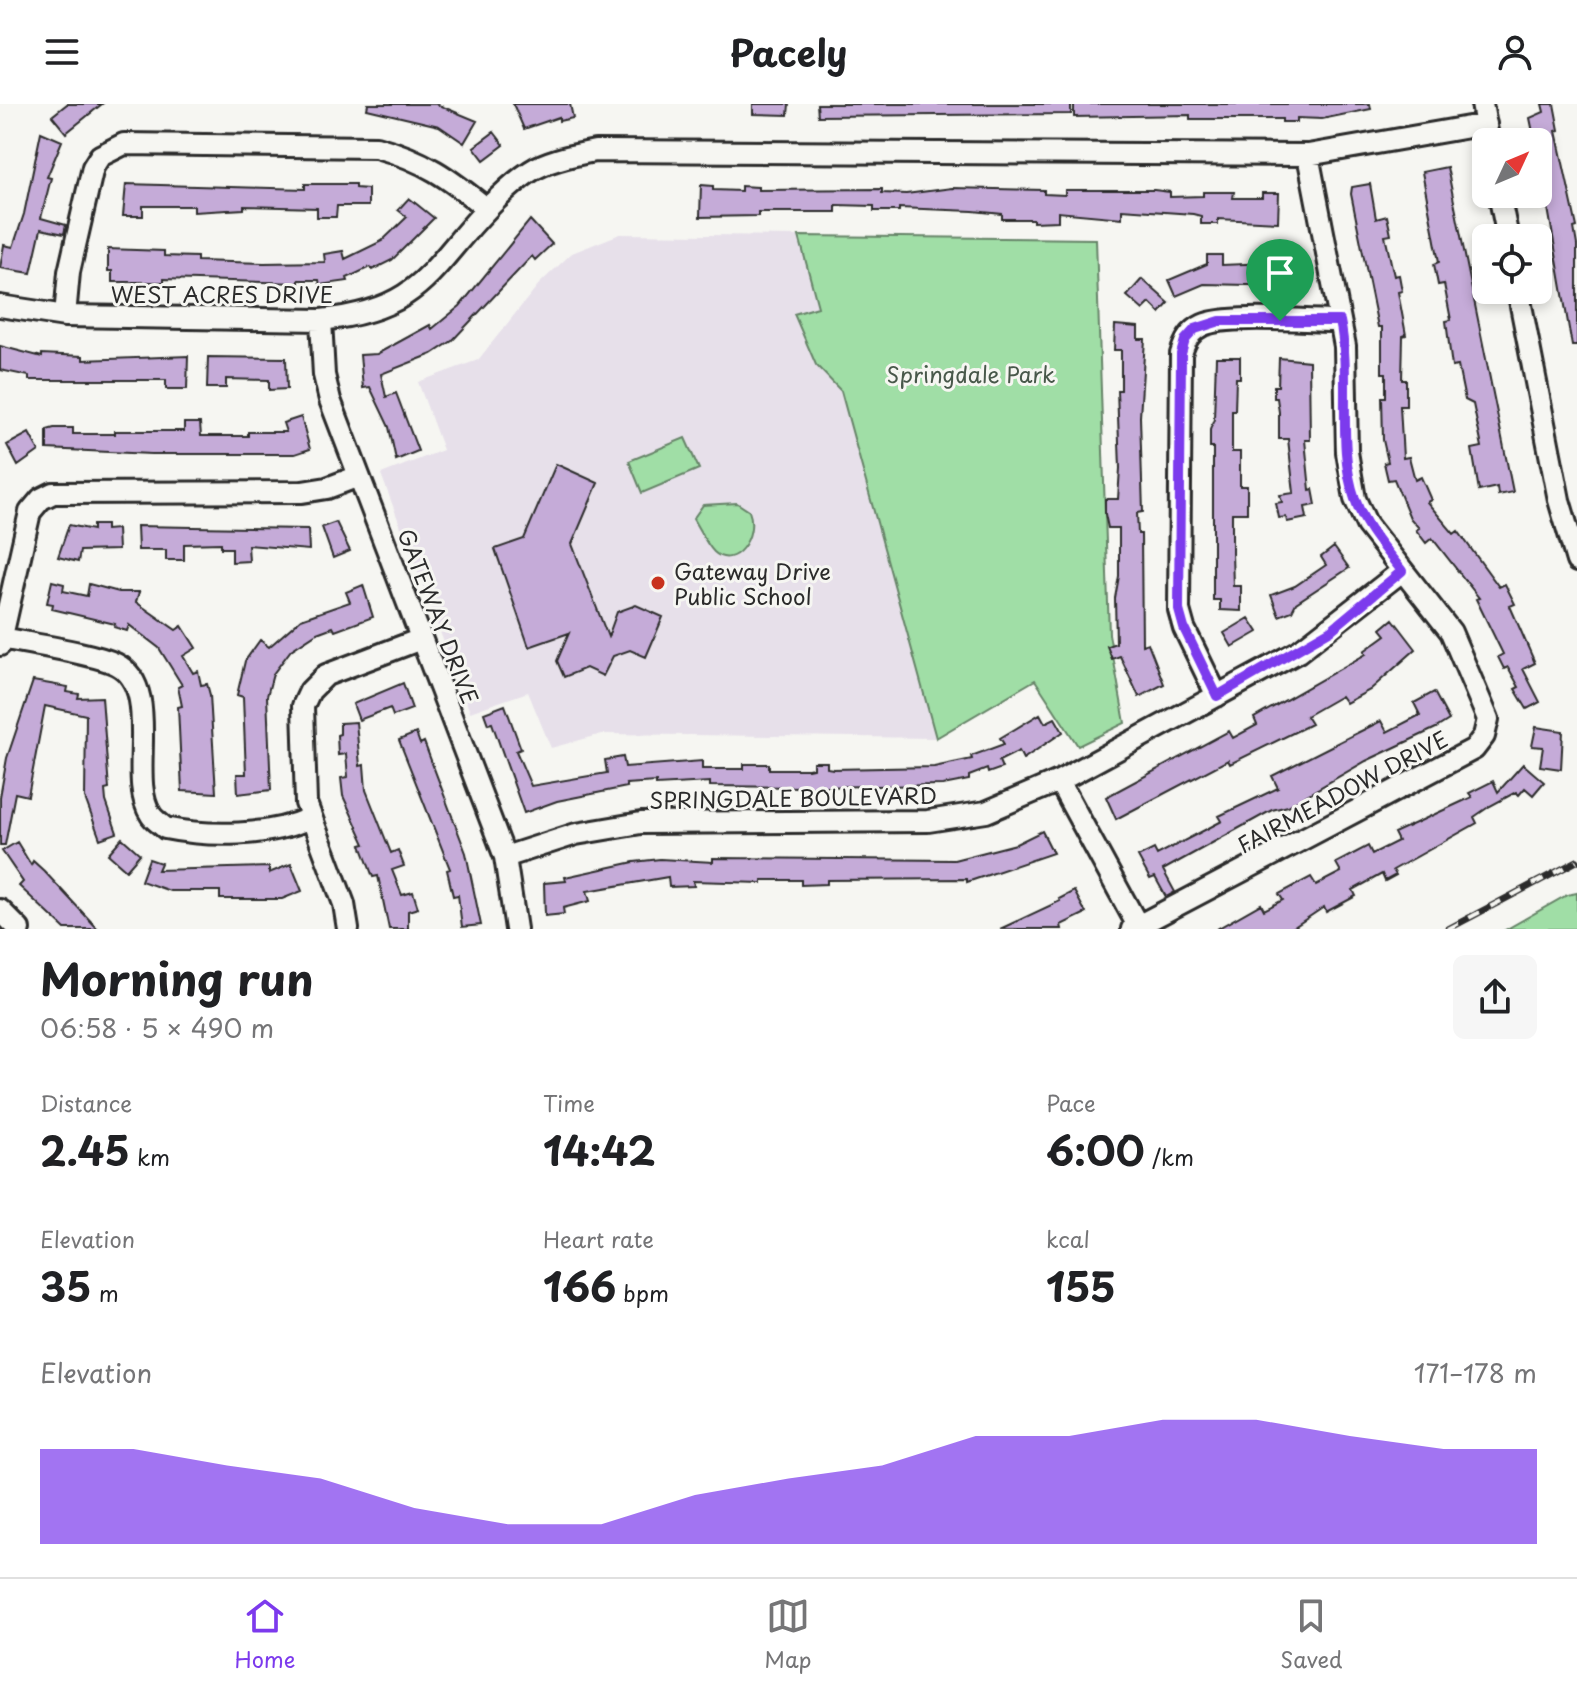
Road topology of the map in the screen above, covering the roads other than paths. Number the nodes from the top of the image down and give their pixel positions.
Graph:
1 (1486, 123) edge
2 (1308, 155) junction
3 (487, 209) junction
4 (1521, 304) edge
5 (0, 306) edge
6 (65, 316) junction
7 (321, 320) junction
8 (1340, 321) junction
9 (359, 476) junction
10 (1577, 561) edge
11 (1402, 571) junction
12 (421, 639) junction
13 (1, 642) edge
14 (1217, 696) junction
15 (1059, 781) junction
16 (310, 818) junction
17 (505, 857) junction
18 (0, 910) edge
19 (1135, 928) edge
20 (19, 929) edge
21 (348, 929) edge
22 (516, 929) edge

1 - 2 street, WEST ACRES DRIVE
2 - 3 street, WEST ACRES DRIVE
2 - 8 street, FAIRMEADOW DRIVE
3 - 6 street
3 - 7 street, WEST ACRES DRIVE
4 - 10 street
5 - 6 street, WEST ACRES DRIVE
6 - 7 street, WEST ACRES DRIVE
7 - 9 street, GATEWAY DRIVE
8 - 11 street, FAIRMEADOW DRIVE
8 - 14 street
9 - 12 street, GATEWAY DRIVE
9 - 13 street
11 - 14 street, SPRINGDALE BOULEVARD
11 - 19 street, FAIRMEADOW DRIVE
12 - 16 street
12 - 17 street, GATEWAY DRIVE
13 - 16 street
14 - 15 street, SPRINGDALE BOULEVARD
15 - 17 street, SPRINGDALE BOULEVARD
15 - 19 street
16 - 21 street
17 - 22 street, GATEWAY DRIVE
18 - 20 street

